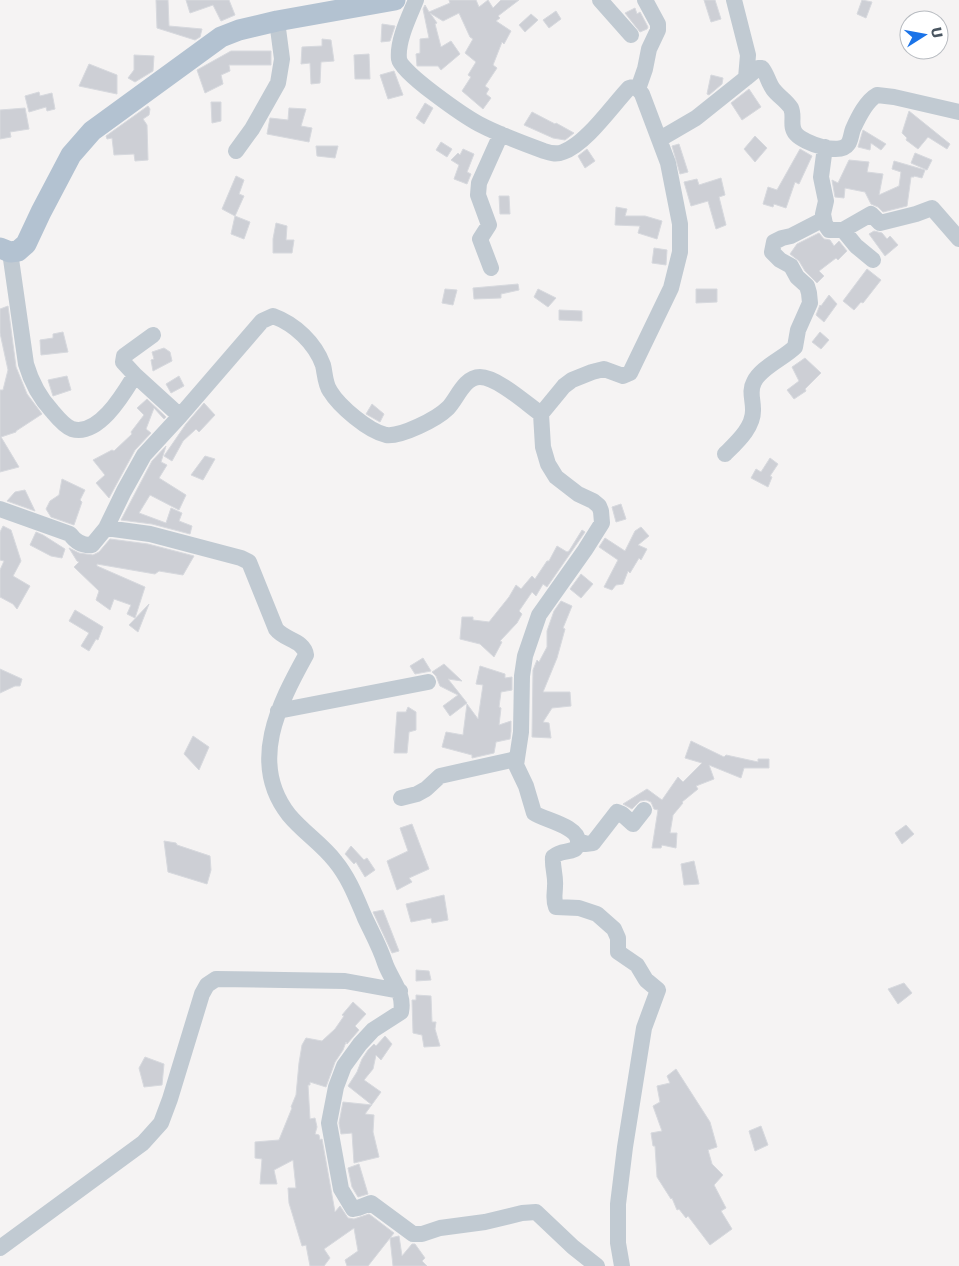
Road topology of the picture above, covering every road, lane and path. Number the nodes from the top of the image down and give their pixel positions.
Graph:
1 (395, 0) edge
2 (416, 0) edge
3 (600, 0) edge
4 (645, 0) edge
5 (734, 0) edge
6 (278, 20) junction
7 (630, 35) dead end
8 (746, 78) junction
9 (638, 89) junction
10 (959, 112) edge
11 (501, 134) junction
12 (660, 138) junction
13 (825, 147) junction
14 (236, 151) dead end
15 (824, 219) junction
16 (843, 230) junction
17 (959, 239) edge
18 (5, 250) edge
19 (873, 260) dead end
20 (491, 268) dead end
21 (153, 335) dead end
22 (136, 375) junction
23 (542, 414) junction
24 (180, 416) junction
25 (725, 454) dead end
26 (0, 509) edge
27 (106, 528) junction
28 (428, 682) dead end
29 (278, 711) junction
30 (516, 759) junction
31 (401, 798) dead end
32 (644, 810) dead end
33 (578, 840) junction
34 (400, 991) junction
35 (0, 1248) edge
36 (622, 1265) edge
37 (596, 1266) edge

1 - 6 main road
2 - 11 street
3 - 7 street
4 - 9 street
5 - 8 street
6 - 14 street
6 - 18 main road
8 - 12 street
8 - 13 street
9 - 11 street
9 - 12 street
10 - 13 street
11 - 20 street
12 - 23 street
13 - 15 street
15 - 16 street
15 - 25 street
16 - 17 street
16 - 19 street
18 - 22 street
21 - 22 street
22 - 24 street
23 - 24 street
23 - 30 street
24 - 27 street
26 - 27 street
27 - 29 street
28 - 29 street
29 - 34 street
30 - 31 street
30 - 33 street
32 - 33 street
33 - 36 street
34 - 35 street
34 - 37 street

